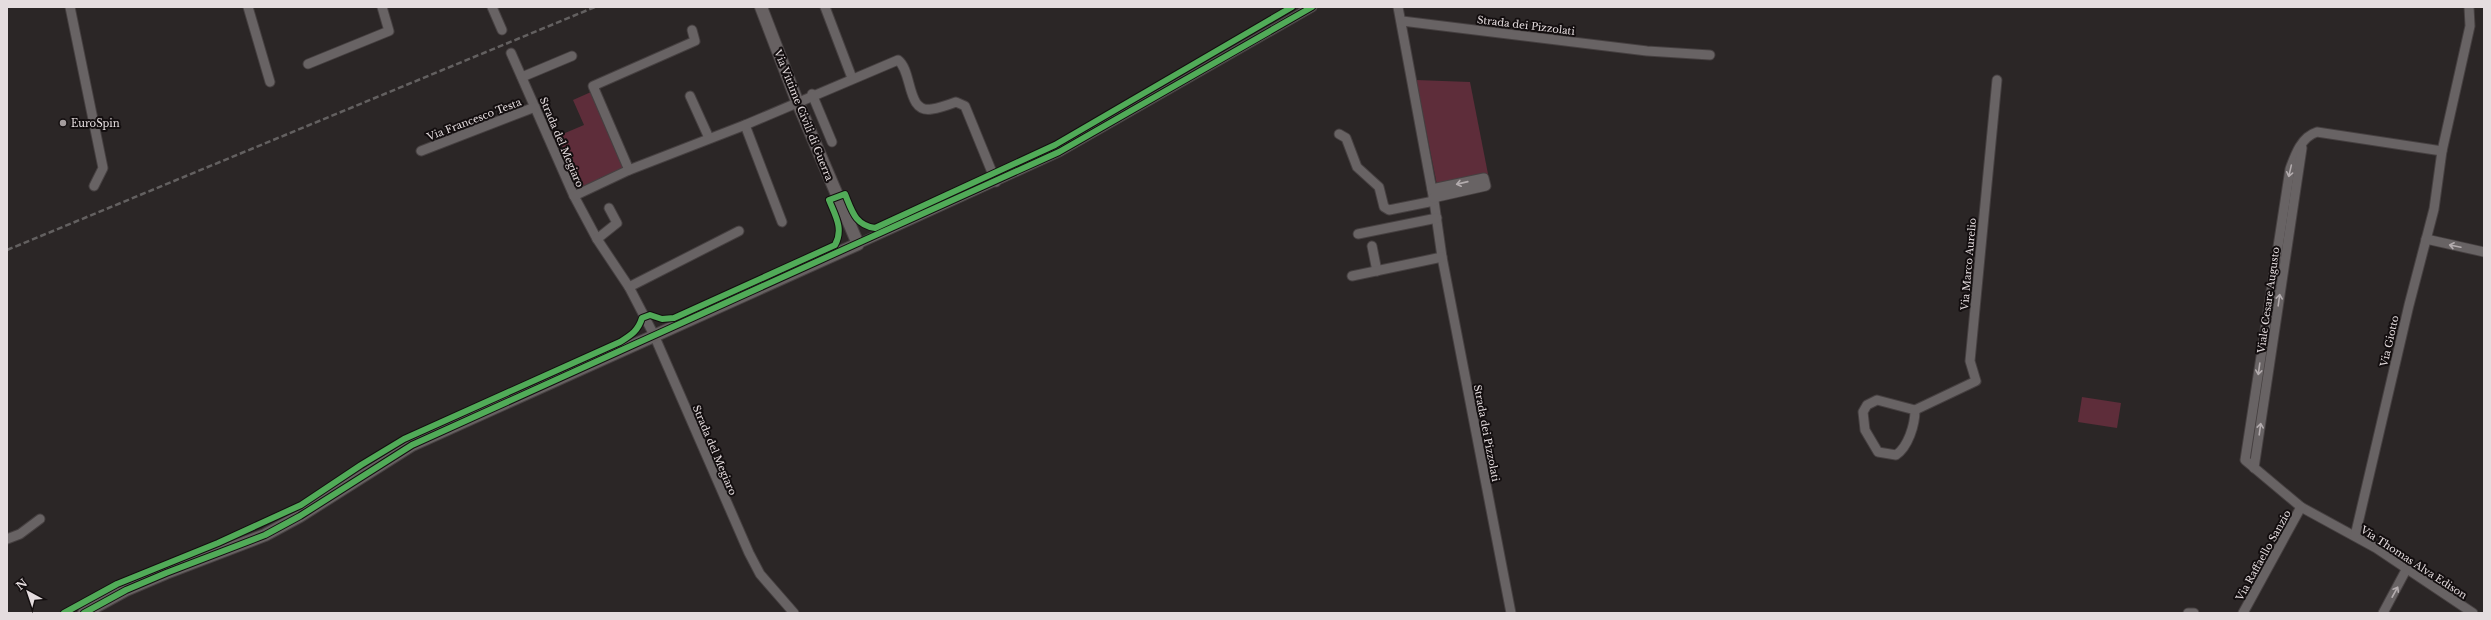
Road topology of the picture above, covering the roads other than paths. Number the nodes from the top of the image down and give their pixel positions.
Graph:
1 (70, 7) edge
2 (248, 7) edge
3 (382, 7) edge
4 (492, 7) edge
5 (762, 7) edge
6 (825, 7) edge
7 (1312, 7) edge
8 (1398, 7) edge
9 (2469, 7) edge
10 (1402, 21) junction
11 (502, 30) dead end
12 (692, 30) dead end
13 (1647, 51) junction
14 (511, 53) dead end
15 (1710, 54) dead end
16 (572, 56) dead end
17 (1652, 60) dead end
18 (308, 64) dead end
19 (522, 77) junction
20 (852, 78) junction
21 (1997, 80) dead end
22 (270, 82) dead end
23 (812, 94) junction
24 (690, 96) dead end
25 (797, 101) junction
26 (535, 107) junction
27 (745, 125) junction
28 (1339, 134) dead end
29 (709, 138) junction
30 (2308, 138) junction
31 (832, 142) dead end
32 (421, 151) dead end
33 (2442, 151) junction
34 (629, 170) junction
35 (996, 182) junction
36 (94, 186) dead end
37 (1486, 186) dead end
38 (574, 196) junction
39 (1433, 196) junction
40 (609, 208) dead end
41 (1437, 218) junction
42 (782, 222) dead end
43 (739, 231) dead end
44 (1358, 234) dead end
45 (597, 239) junction
46 (2426, 239) junction
47 (858, 244) junction
48 (1372, 246) dead end
49 (2484, 252) edge
50 (1442, 257) junction
51 (1377, 271) junction
52 (1352, 276) dead end
53 (629, 287) junction
54 (654, 335) junction
55 (1915, 410) junction
56 (2245, 460) joint
57 (2254, 468) junction
58 (2301, 507) junction
59 (40, 520) dead end
60 (2355, 536) junction
61 (7, 539) edge
62 (2406, 570) junction
63 (84, 613) edge
64 (794, 613) edge
65 (1511, 613) edge
66 (2188, 613) edge
67 (2194, 613) edge
68 (2243, 613) edge
69 (2383, 613) edge
70 (2473, 613) edge

1 - 36 street
2 - 22 street
3 - 18 street
4 - 11 street
5 - 25 street, Via Vittime Civili di Guerra
6 - 20 street
7 - 35 street
8 - 10 street, Strada dei Pizzolati
9 - 33 street, Via Giotto
10 - 13 street, Strada dei Pizzolati
10 - 39 street, Strada dei Pizzolati
12 - 34 street
13 - 15 street, Strada dei Pizzolati
13 - 17 street
14 - 19 street, Strada del Megiaro
16 - 19 street
19 - 26 street, Strada del Megiaro
20 - 23 street
20 - 35 street
21 - 55 street, Via Marco Aurelio
23 - 25 street
23 - 31 street
24 - 29 street
25 - 27 street
25 - 47 street, Via Vittime Civili di Guerra
26 - 32 street, Via Francesco Testa
26 - 38 street, Strada del Megiaro
27 - 29 street
27 - 42 street
28 - 39 street
29 - 34 street
30 - 33 street
30 -> 56 street, Viale Cesare Augusto
57 -> 30 street, Viale Cesare Augusto
33 - 46 street, Via Giotto
34 - 38 street
35 - 47 street
37 - 39 street
38 - 45 street, Strada del Megiaro
39 - 41 street, Strada dei Pizzolati
40 - 45 street
41 - 44 street
41 - 50 street, Strada dei Pizzolati
43 - 53 street
45 - 53 street, Strada del Megiaro
49 -> 46 street
46 - 60 street, Via Giotto
47 - 54 street
48 - 51 street
50 - 51 street
50 - 65 street, Strada dei Pizzolati
51 - 52 street
53 - 54 street, Strada del Megiaro
54 - 63 street
54 - 64 street, Strada del Megiaro
55 - 55 street
56 - 57 street, Via Thomas Alva Edison
57 - 58 street, Via Thomas Alva Edison
58 - 60 street, Via Thomas Alva Edison
58 - 68 street, Via Raffaello Sanzio
59 - 61 street
60 - 62 street, Via Thomas Alva Edison
69 -> 62 street
62 - 70 street, Via Thomas Alva Edison
66 - 67 street

